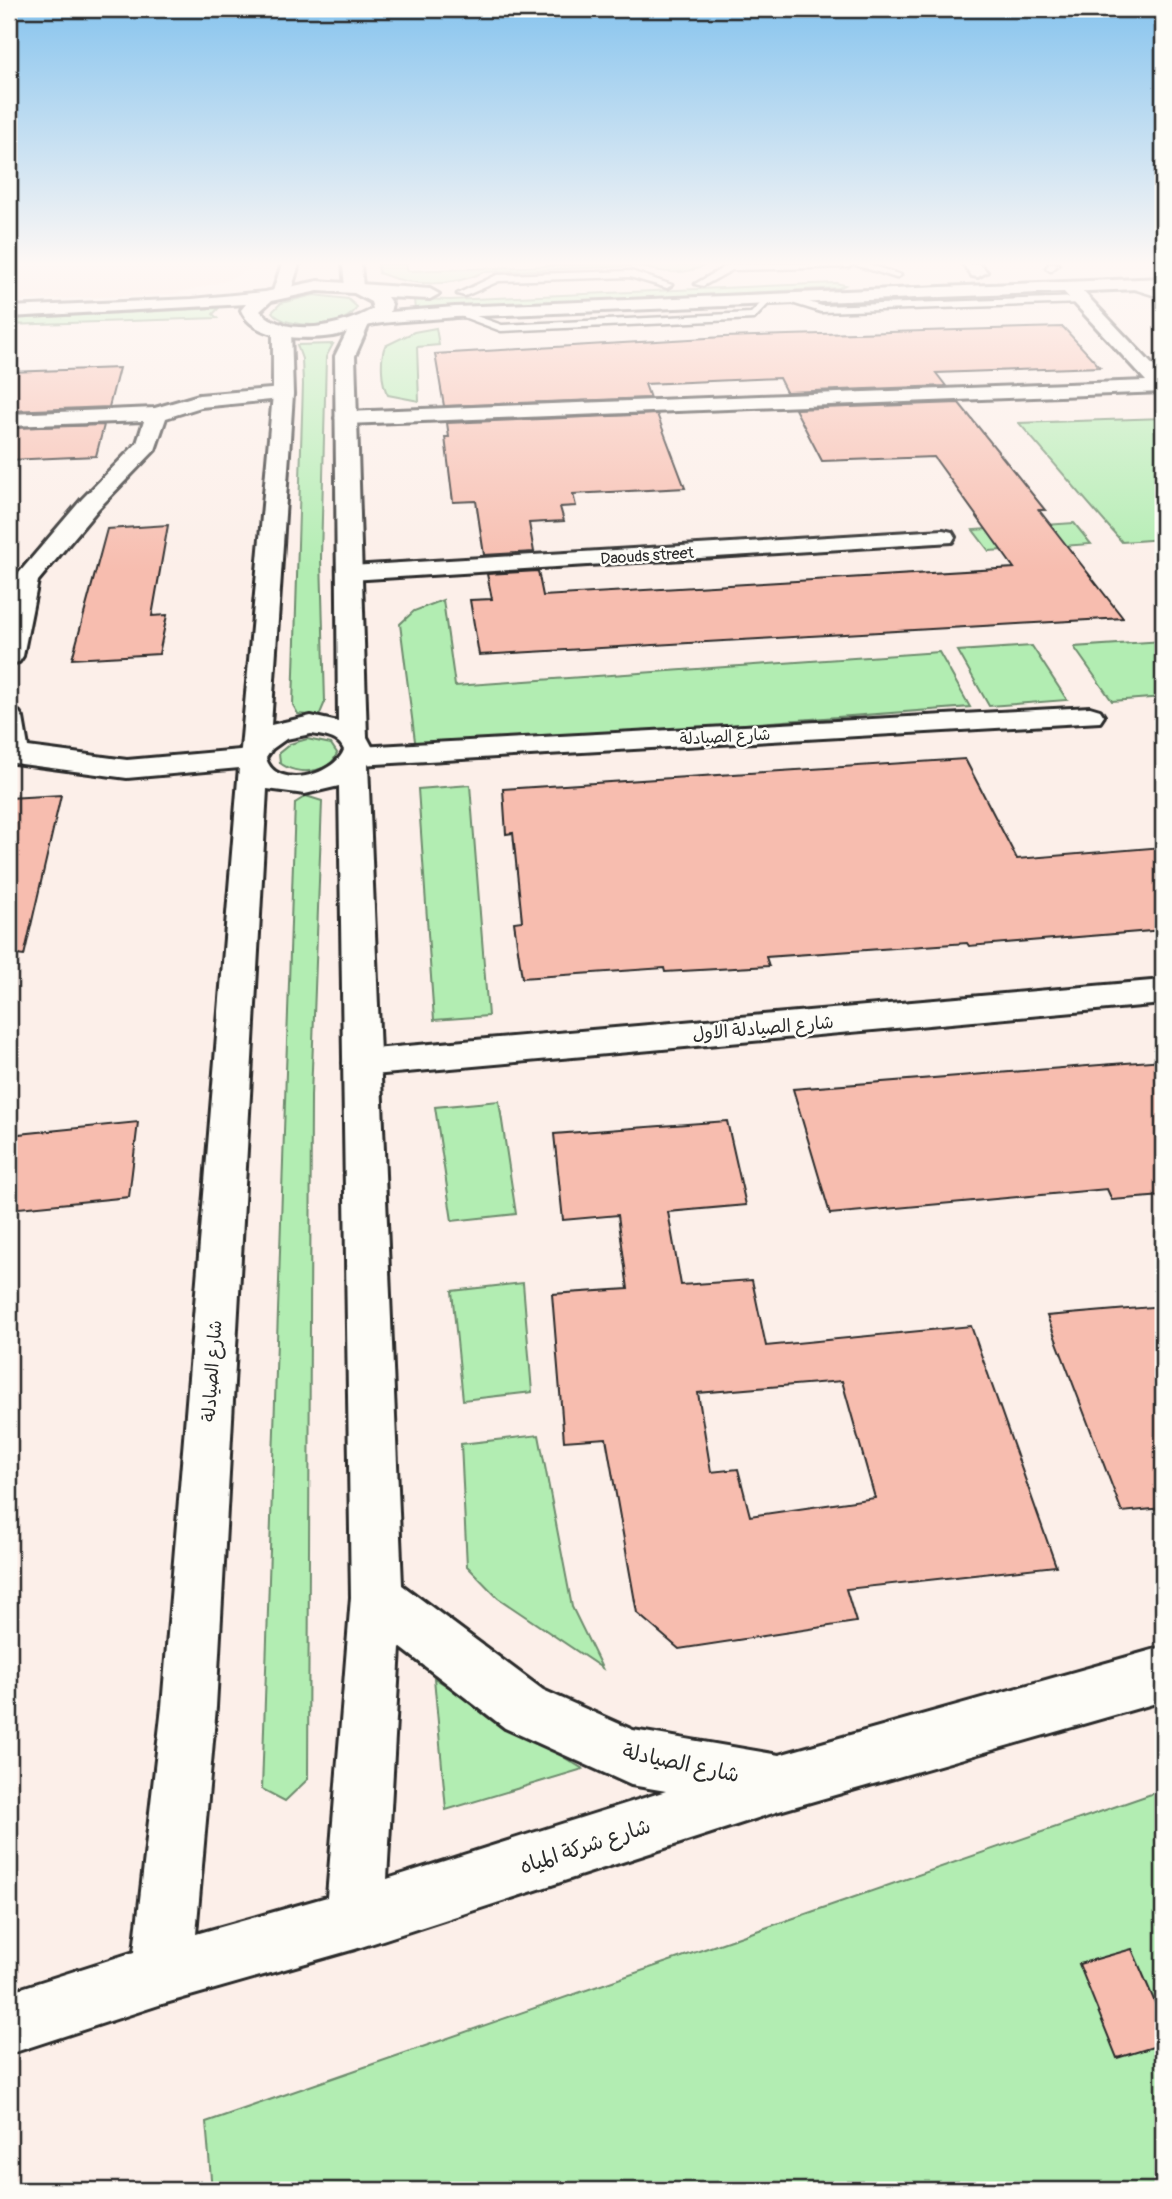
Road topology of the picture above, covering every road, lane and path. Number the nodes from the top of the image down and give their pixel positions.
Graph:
1 (279, 367) edge
2 (345, 367) edge
3 (1140, 367) edge
4 (1163, 392) edge
5 (283, 394) junction
6 (157, 414) junction
7 (346, 418) junction
8 (9, 420) edge
9 (943, 537) dead end
10 (351, 573) junction
11 (17, 581) edge
12 (9, 662) edge
13 (1090, 716) dead end
14 (9, 718) edge
15 (355, 753) junction
16 (253, 758) junction
17 (1163, 992) edge
18 (362, 1063) junction
19 (377, 1597) junction
20 (1163, 1674) edge
21 (779, 1783) junction
22 (355, 1919) junction
23 (162, 1974) junction
24 (9, 2023) edge

1 - 5 street, شارع الصيادلة
2 - 7 street
3 - 4 street
4 - 7 street
5 - 6 street
5 - 16 street, شارع الصيادلة
6 - 8 street
6 - 11 street
7 - 10 street
9 - 10 street, Daouds street
10 - 15 street
11 - 12 street
13 - 15 street, شارع الصيادلة
14 - 16 street
15 - 16 street
15 - 16 street
15 - 18 street
16 - 23 street, شارع الصيادلة
17 - 18 street, شارع الصيادلة الاول
18 - 19 street
19 - 21 street, شارع الصيادلة
19 - 22 street
20 - 21 street, شارع شركة المياه
21 - 22 street, شارع شركة المياه
22 - 23 street, شارع شركة المياه
23 - 24 street, شارع شركة المياه

